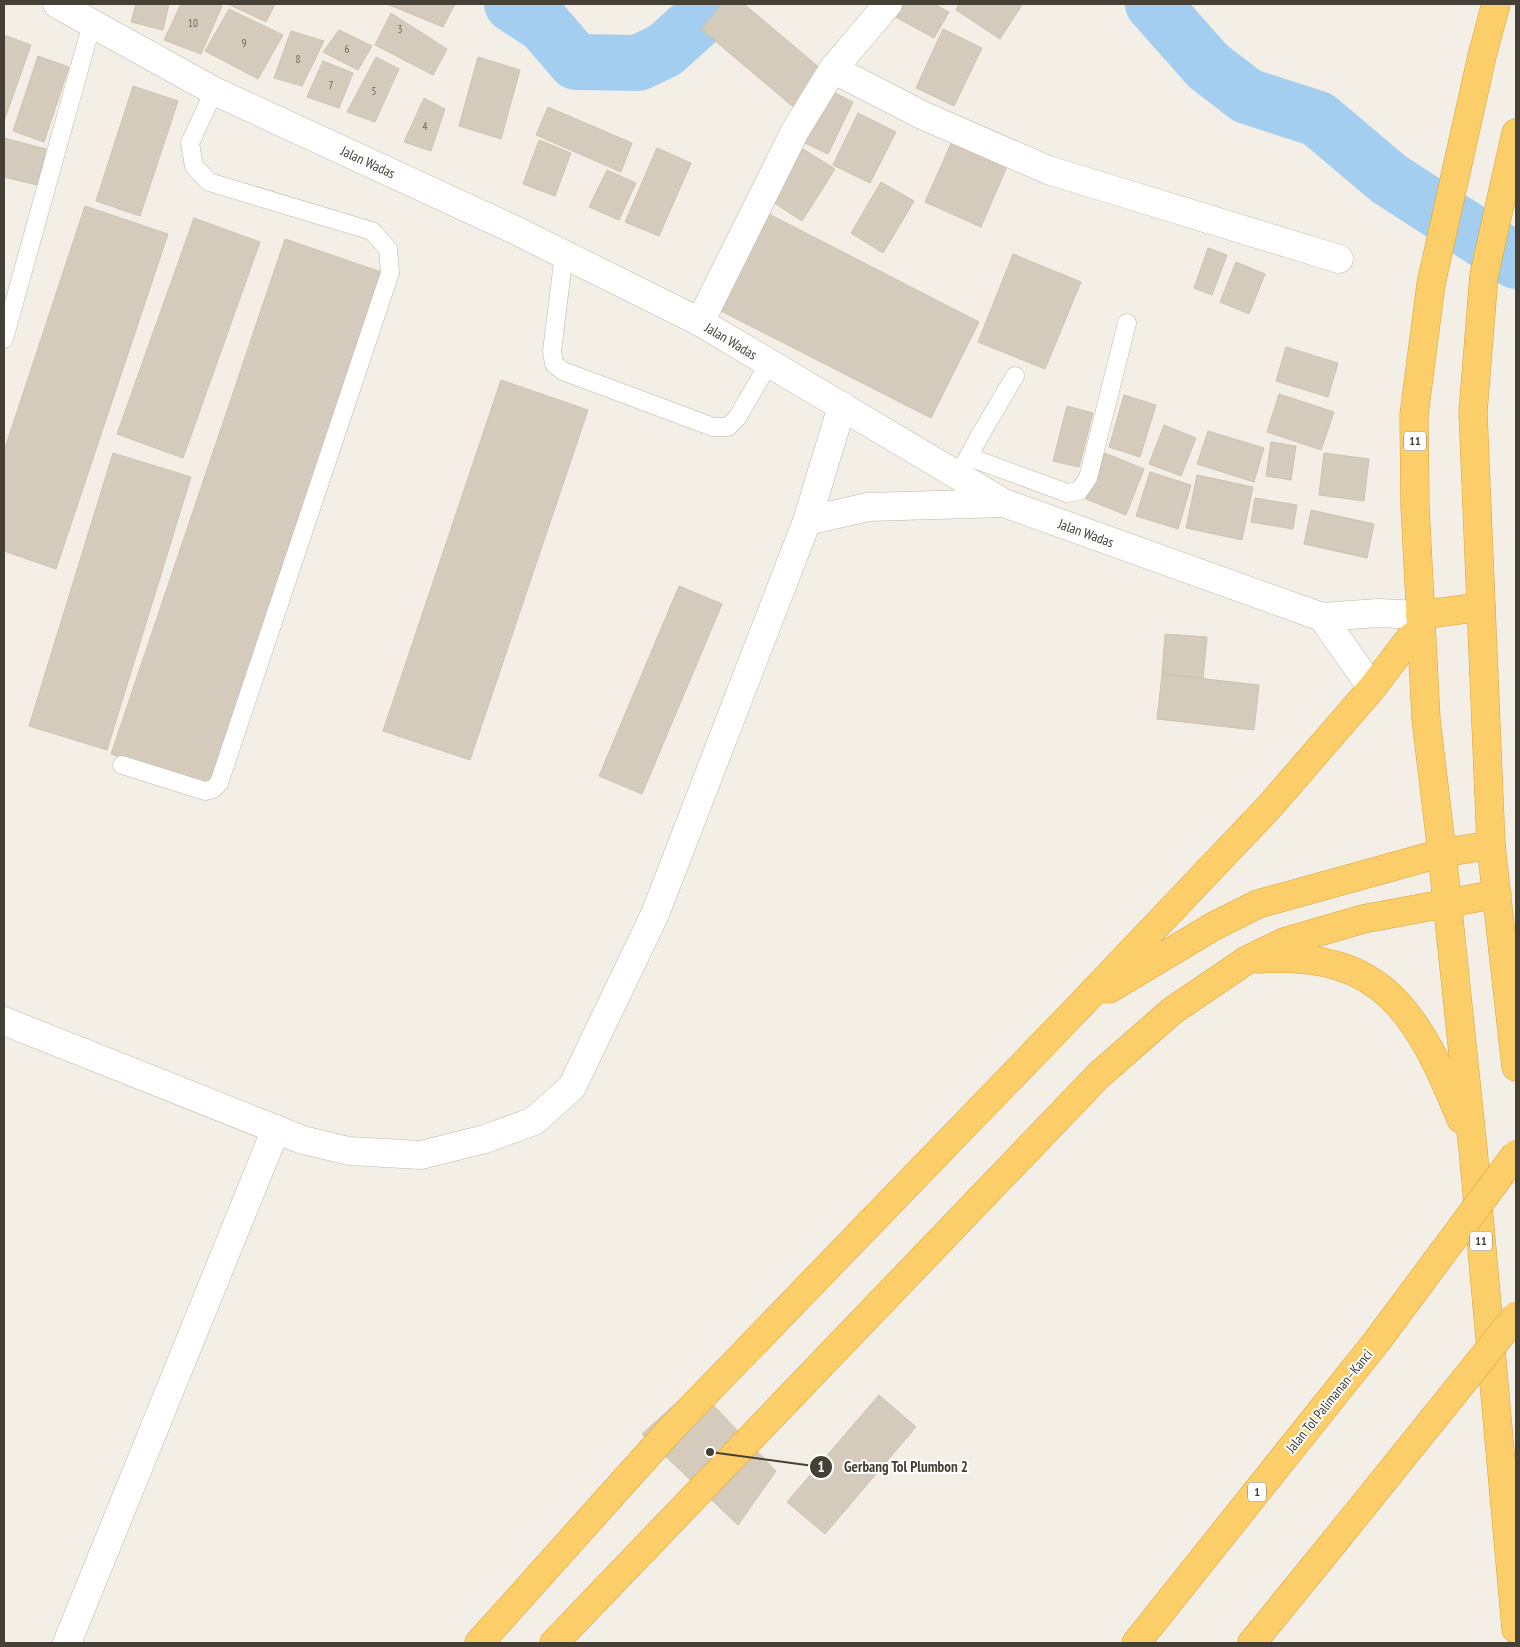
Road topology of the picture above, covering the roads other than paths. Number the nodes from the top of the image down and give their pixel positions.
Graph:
1 (57, 4) edge
2 (888, 4) edge
3 (1496, 4) edge
4 (92, 23) junction
5 (833, 69) junction
6 (214, 91) junction
7 (1516, 133) edge
8 (564, 254) junction
9 (1339, 259) dead end
10 (700, 322) junction
11 (1127, 323) dead end
12 (4, 339) edge
13 (768, 363) junction
14 (1016, 376) dead end
15 (842, 406) junction
16 (964, 466) junction
17 (1004, 503) junction
18 (807, 521) junction
19 (1481, 607) junction
20 (1322, 617) junction
21 (1420, 622) junction
22 (1372, 688) junction
23 (122, 765) dead end
24 (1491, 845) junction
25 (1442, 853) junction
26 (1497, 894) junction
27 (1448, 904) junction
28 (1247, 960) junction
29 (1076, 1010) junction
30 (4, 1022) edge
31 (1516, 1067) edge
32 (276, 1129) junction
33 (1473, 1149) junction
34 (1516, 1154) edge
35 (1516, 1316) edge
36 (1516, 1629) edge
37 (68, 1643) edge
38 (478, 1643) edge
39 (554, 1643) edge
40 (1136, 1643) edge
41 (1252, 1643) edge

1 - 4 street, Jalan Wadas
2 - 5 street
3 - 21 highway, 11
4 - 6 street, Jalan Wadas
4 - 12 lane
5 - 9 street
5 - 10 street
6 - 8 street, Jalan Wadas
6 - 23 lane
7 - 19 highway
8 - 10 street, Jalan Wadas
8 - 13 lane
10 - 13 street, Jalan Wadas
11 - 16 lane
13 - 15 street, Jalan Wadas
14 - 16 lane
15 - 16 street, Jalan Wadas
15 - 18 street
16 - 17 street, Jalan Wadas
17 - 18 street
17 - 20 street, Jalan Wadas
18 - 32 street
19 - 21 highway
19 - 24 highway
20 - 21 street, Jalan Wadas
20 - 22 street
21 - 22 highway
21 - 25 highway, 11
22 - 29 highway
24 - 25 highway
24 - 26 highway
25 - 27 highway, 11
25 - 29 highway
26 - 27 highway
26 - 31 highway
27 - 28 highway
27 - 33 highway, 11
28 - 33 highway
28 - 39 highway
29 - 38 highway
30 - 32 street
32 - 37 street
33 - 36 highway, 11
34 - 40 highway, Jalan Tol Palimanan–Kanci / 1, bridge
35 - 41 highway, bridge

